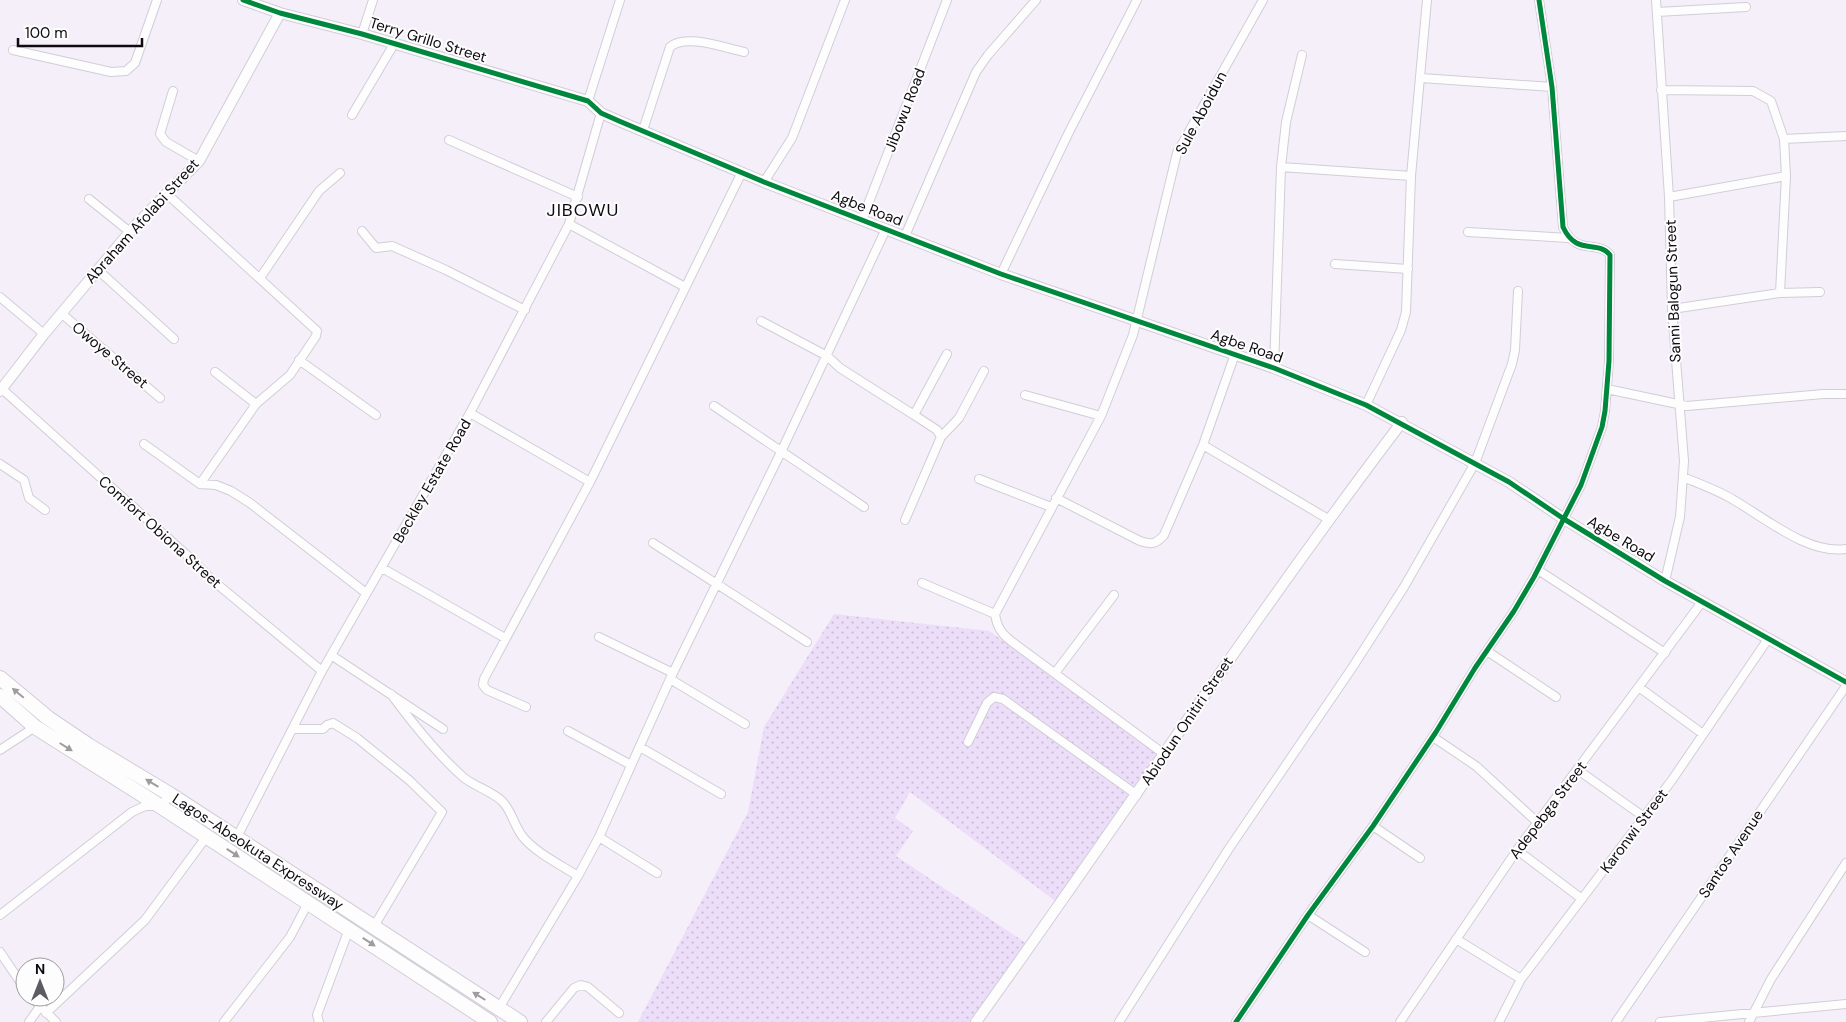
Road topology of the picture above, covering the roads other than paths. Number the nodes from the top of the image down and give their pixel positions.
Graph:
1 (157, 0) edge
2 (243, 0) edge
3 (373, 0) edge
4 (620, 0) edge
5 (846, 0) edge
6 (947, 0) edge
7 (1036, 0) edge
8 (1137, 0) edge
9 (1263, 0) edge
10 (1428, 0) edge
11 (1539, 0) edge
12 (1656, 0) edge
13 (1746, 7) dead end
14 (1657, 12) junction
15 (280, 13) junction
16 (362, 34) junction
17 (394, 44) junction
18 (13, 50) dead end
19 (744, 52) dead end
20 (1302, 56) dead end
21 (1421, 78) junction
22 (1552, 87) junction
23 (1662, 90) junction
24 (173, 91) dead end
25 (588, 101) junction
26 (601, 114) junction
27 (352, 115) dead end
28 (642, 130) junction
29 (1846, 136) edge
30 (1784, 139) junction
31 (449, 140) dead end
32 (199, 161) junction
33 (1281, 167) junction
34 (742, 172) junction
35 (340, 173) dead end
36 (1411, 176) junction
37 (1786, 176) junction
38 (764, 182) junction
39 (166, 192) junction
40 (578, 196) junction
41 (1669, 198) junction
42 (89, 199) dead end
43 (862, 220) junction
44 (569, 224) junction
45 (886, 229) junction
46 (362, 231) dead end
47 (130, 232) junction
48 (1468, 232) dead end
49 (905, 236) junction
50 (1568, 238) junction
51 (1335, 264) dead end
52 (1408, 269) junction
53 (98, 270) junction
54 (1001, 274) junction
55 (260, 278) junction
56 (685, 287) junction
57 (1518, 291) dead end
58 (1820, 292) dead end
59 (1780, 293) junction
60 (0, 296) edge
61 (1672, 308) junction
62 (525, 310) junction
63 (61, 313) junction
64 (761, 321) dead end
65 (1137, 322) junction
66 (44, 334) junction
67 (174, 339) dead end
68 (947, 354) dead end
69 (1235, 354) junction
70 (827, 356) junction
71 (299, 360) junction
72 (1274, 368) junction
73 (984, 371) dead end
74 (215, 372) dead end
75 (1607, 389) junction
76 (1, 390) edge
77 (1846, 394) edge
78 (1025, 395) dead end
79 (160, 398) dead end
80 (256, 404) junction
81 (1366, 405) junction
82 (1678, 405) junction
83 (714, 406) dead end
84 (470, 413) junction
85 (376, 415) dead end
86 (914, 416) junction
87 (1101, 416) junction
88 (1402, 422) junction
89 (941, 437) junction
90 (144, 444) dead end
91 (1203, 445) junction
92 (781, 452) junction
93 (1475, 463) junction
94 (0, 464) edge
95 (1683, 477) junction
96 (979, 479) dead end
97 (590, 482) junction
98 (200, 484) junction
99 (1056, 498) junction
100 (864, 507) dead end
101 (1051, 507) junction
102 (45, 510) dead end
103 (1564, 519) junction
104 (905, 520) dead end
105 (1328, 520) junction
106 (653, 543) dead end
107 (1846, 549) edge
108 (382, 568) junction
109 (1538, 570) junction
110 (1665, 581) junction
111 (922, 583) dead end
112 (716, 585) junction
113 (366, 593) junction
114 (1114, 595) dead end
115 (1702, 602) junction
116 (995, 614) junction
117 (600, 636) dead end
118 (505, 638) junction
119 (1768, 639) junction
120 (807, 642) dead end
121 (1487, 651) junction
122 (1666, 653) junction
123 (331, 655) junction
124 (322, 671) junction
125 (1056, 674) junction
126 (671, 676) junction
127 (0, 678) edge
128 (1846, 682) edge
129 (1846, 686) edge
130 (1640, 688) junction
131 (391, 694) junction
132 (0, 696) edge
133 (1556, 697) dead end
134 (526, 707) dead end
135 (745, 724) dead end
136 (35, 727) junction
137 (293, 729) junction
138 (443, 729) dead end
139 (568, 731) dead end
140 (1703, 734) junction
141 (1433, 737) junction
142 (968, 742) dead end
143 (640, 747) junction
144 (0, 750) edge
145 (1164, 754) junction
146 (631, 765) junction
147 (1578, 770) junction
148 (721, 794) dead end
149 (1137, 794) junction
150 (172, 795) junction
151 (160, 806) junction
152 (1644, 817) junction
153 (1537, 822) junction
154 (1373, 826) junction
155 (207, 836) junction
156 (237, 838) junction
157 (599, 838) junction
158 (1517, 850) junction
159 (1420, 858) dead end
160 (1846, 863) edge
161 (657, 873) dead end
162 (578, 876) junction
163 (1582, 899) junction
164 (308, 903) junction
165 (0, 915) edge
166 (1308, 915) junction
167 (373, 928) junction
168 (349, 929) junction
169 (1456, 940) junction
170 (0, 952) edge
171 (1365, 952) dead end
172 (15, 974) edge
173 (1521, 979) junction
174 (1846, 1004) edge
175 (39, 1007) edge
176 (499, 1008) junction
177 (42, 1010) junction
178 (1756, 1012) junction
179 (619, 1013) dead end
180 (30, 1022) edge
181 (56, 1022) edge
182 (224, 1022) edge
183 (319, 1022) edge
184 (490, 1022) edge
185 (520, 1022) edge
186 (546, 1022) edge
187 (976, 1022) edge
188 (1119, 1022) edge
189 (1236, 1022) edge
190 (1400, 1022) edge
191 (1499, 1022) edge
192 (1616, 1022) edge
193 (1660, 1022) edge
194 (1749, 1022) edge

1 - 18 street
2 - 15 street, Terry Grillo Street
3 - 16 street
4 - 25 street
5 - 38 street
6 - 43 street, Jibowu Road
7 - 49 street
8 - 54 street
9 - 65 street, Sule Aboidun
10 - 21 street
11 - 22 street
12 - 14 street, Sanni Balogun Street
13 - 14 street
14 - 23 street, Sanni Balogun Street
15 - 16 street, Terry Grillo Street
15 - 32 street, Abraham Afolabi Street
16 - 17 street, Terry Grillo Street
17 - 25 street, Terry Grillo Street
17 - 27 street
19 - 28 street
20 - 33 street
21 - 22 street
21 - 36 street
22 - 50 street
23 - 30 street
23 - 41 street, Sanni Balogun Street
24 - 32 street
25 - 26 street, Terry Grillo Street
26 - 28 street, Agbe Road
26 - 40 street, Beckley Estate Road
28 - 34 street, Agbe Road
29 - 30 street
30 - 37 street
31 - 40 street
32 - 39 street, Abraham Afolabi Street
33 - 36 street
33 - 72 street
34 - 38 street, Agbe Road
34 - 56 street
35 - 55 street
36 - 52 street
37 - 41 street
37 - 59 street
38 - 43 street, Agbe Road
39 - 47 street, Abraham Afolabi Street
39 - 55 street
40 - 44 street, Beckley Estate Road
41 - 61 street, Sanni Balogun Street
42 - 47 street
43 - 45 street, Agbe Road
44 - 56 street
44 - 62 street, Beckley Estate Road
45 - 49 street, Agbe Road
45 - 70 street
46 - 62 street
47 - 53 street, Abraham Afolabi Street
48 - 50 street
49 - 54 street, Agbe Road
50 - 75 street
51 - 52 street
52 - 81 street
53 - 63 street, Abraham Afolabi Street
53 - 67 street
54 - 65 street, Agbe Road
55 - 71 street
56 - 97 street
57 - 93 street
58 - 59 street
59 - 61 street
60 - 66 street
61 - 82 street, Sanni Balogun Street
62 - 84 street, Beckley Estate Road
63 - 66 street, Abraham Afolabi Street
63 - 79 street, Owoye Street
64 - 70 street
65 - 69 street, Agbe Road
65 - 87 street, Sule Aboidun
66 - 76 street, Abraham Afolabi Street
68 - 86 street
69 - 72 street, Agbe Road
69 - 91 street
70 - 86 street
70 - 92 street
71 - 80 street
71 - 85 street
72 - 81 street, Agbe Road
73 - 89 street
74 - 80 street
75 - 82 street
75 - 103 street
76 - 124 street, Comfort Obiona Street
77 - 82 street
78 - 87 street
80 - 98 street
81 - 88 street, Agbe Road
82 - 95 street, Sanni Balogun Street
83 - 92 street
84 - 97 street
84 - 108 street, Beckley Estate Road
86 - 89 street
87 - 99 street, Sule Aboidun
88 - 93 street, Agbe Road
88 - 105 street, Abiodun Onitiri Street
89 - 104 street
90 - 98 street
91 - 99 street
91 - 105 street
92 - 100 street
92 - 112 street
93 - 103 street, Agbe Road
93 - 188 street
94 - 102 street
95 - 107 street
95 - 110 street, Sanni Balogun Street
96 - 101 street
97 - 118 street
98 - 113 street
99 - 101 street, Sule Aboidun
101 - 116 street, Sule Aboidun
103 - 109 street
103 - 110 street, Agbe Road
105 - 145 street, Abiodun Onitiri Street
106 - 112 street
108 - 113 street, Beckley Estate Road
108 - 118 street
109 - 121 street
109 - 122 street
110 - 115 street, Agbe Road
111 - 116 street
112 - 120 street
112 - 126 street
113 - 123 street, Beckley Estate Road
114 - 125 street
115 - 119 street, Agbe Road
115 - 122 street, Adepebga Street
116 - 125 street
117 - 126 street
118 - 134 street
119 - 128 street, Agbe Road
119 - 140 street, Karonwi Street
121 - 133 street
121 - 141 street
122 - 130 street, Adepebga Street
123 - 124 street, Beckley Estate Road
123 - 131 street
124 - 137 street, Beckley Estate Road
125 - 145 street
126 - 135 street
126 - 143 street
150 -> 127 highway, Lagos-Abeokuta Expressway
129 - 192 street, Santos Avenue
130 - 140 street
130 - 147 street, Adepebga Street
131 - 138 street
131 - 162 street
132 - 136 highway, Lagos-Abeokuta Expressway
136 - 144 street
136 -> 151 highway, Lagos-Abeokuta Expressway
137 - 156 street, Beckley Estate Road
137 - 167 street
139 - 146 street
140 - 152 street, Karonwi Street
141 - 153 street
141 - 154 street
142 - 149 street
143 - 146 street
143 - 148 street
145 - 149 street, Abiodun Onitiri Street
146 - 157 street
147 - 152 street
147 - 153 street, Adepebga Street
149 - 187 street, Abiodun Onitiri Street
150 - 151 street
150 - 156 highway, Lagos-Abeokuta Expressway
151 - 155 highway, Lagos-Abeokuta Expressway
151 - 165 street
152 - 163 street, Karonwi Street
153 - 158 street, Adepebga Street
154 - 159 street
154 - 166 street
155 -> 164 highway, Lagos-Abeokuta Expressway
155 - 177 street
156 - 167 highway, Lagos-Abeokuta Expressway
157 - 161 street
157 - 162 street
158 - 163 street
158 - 169 street, Adepebga Street
160 - 178 street
162 - 176 street
163 - 173 street, Karonwi Street
164 - 168 highway, Lagos-Abeokuta Expressway
164 - 182 street
166 - 171 street
166 - 189 street
176 -> 167 highway, Lagos-Abeokuta Expressway
168 - 183 street
168 -> 184 highway, Lagos-Abeokuta Expressway
169 - 173 street
169 - 190 street, Adepebga Street
170 - 172 street
173 - 191 street, Karonwi Street
174 - 178 street
175 - 177 street
176 - 185 highway, Lagos-Abeokuta Expressway
177 - 180 street
177 - 181 street
178 - 193 street
178 - 194 street
179 - 186 street

